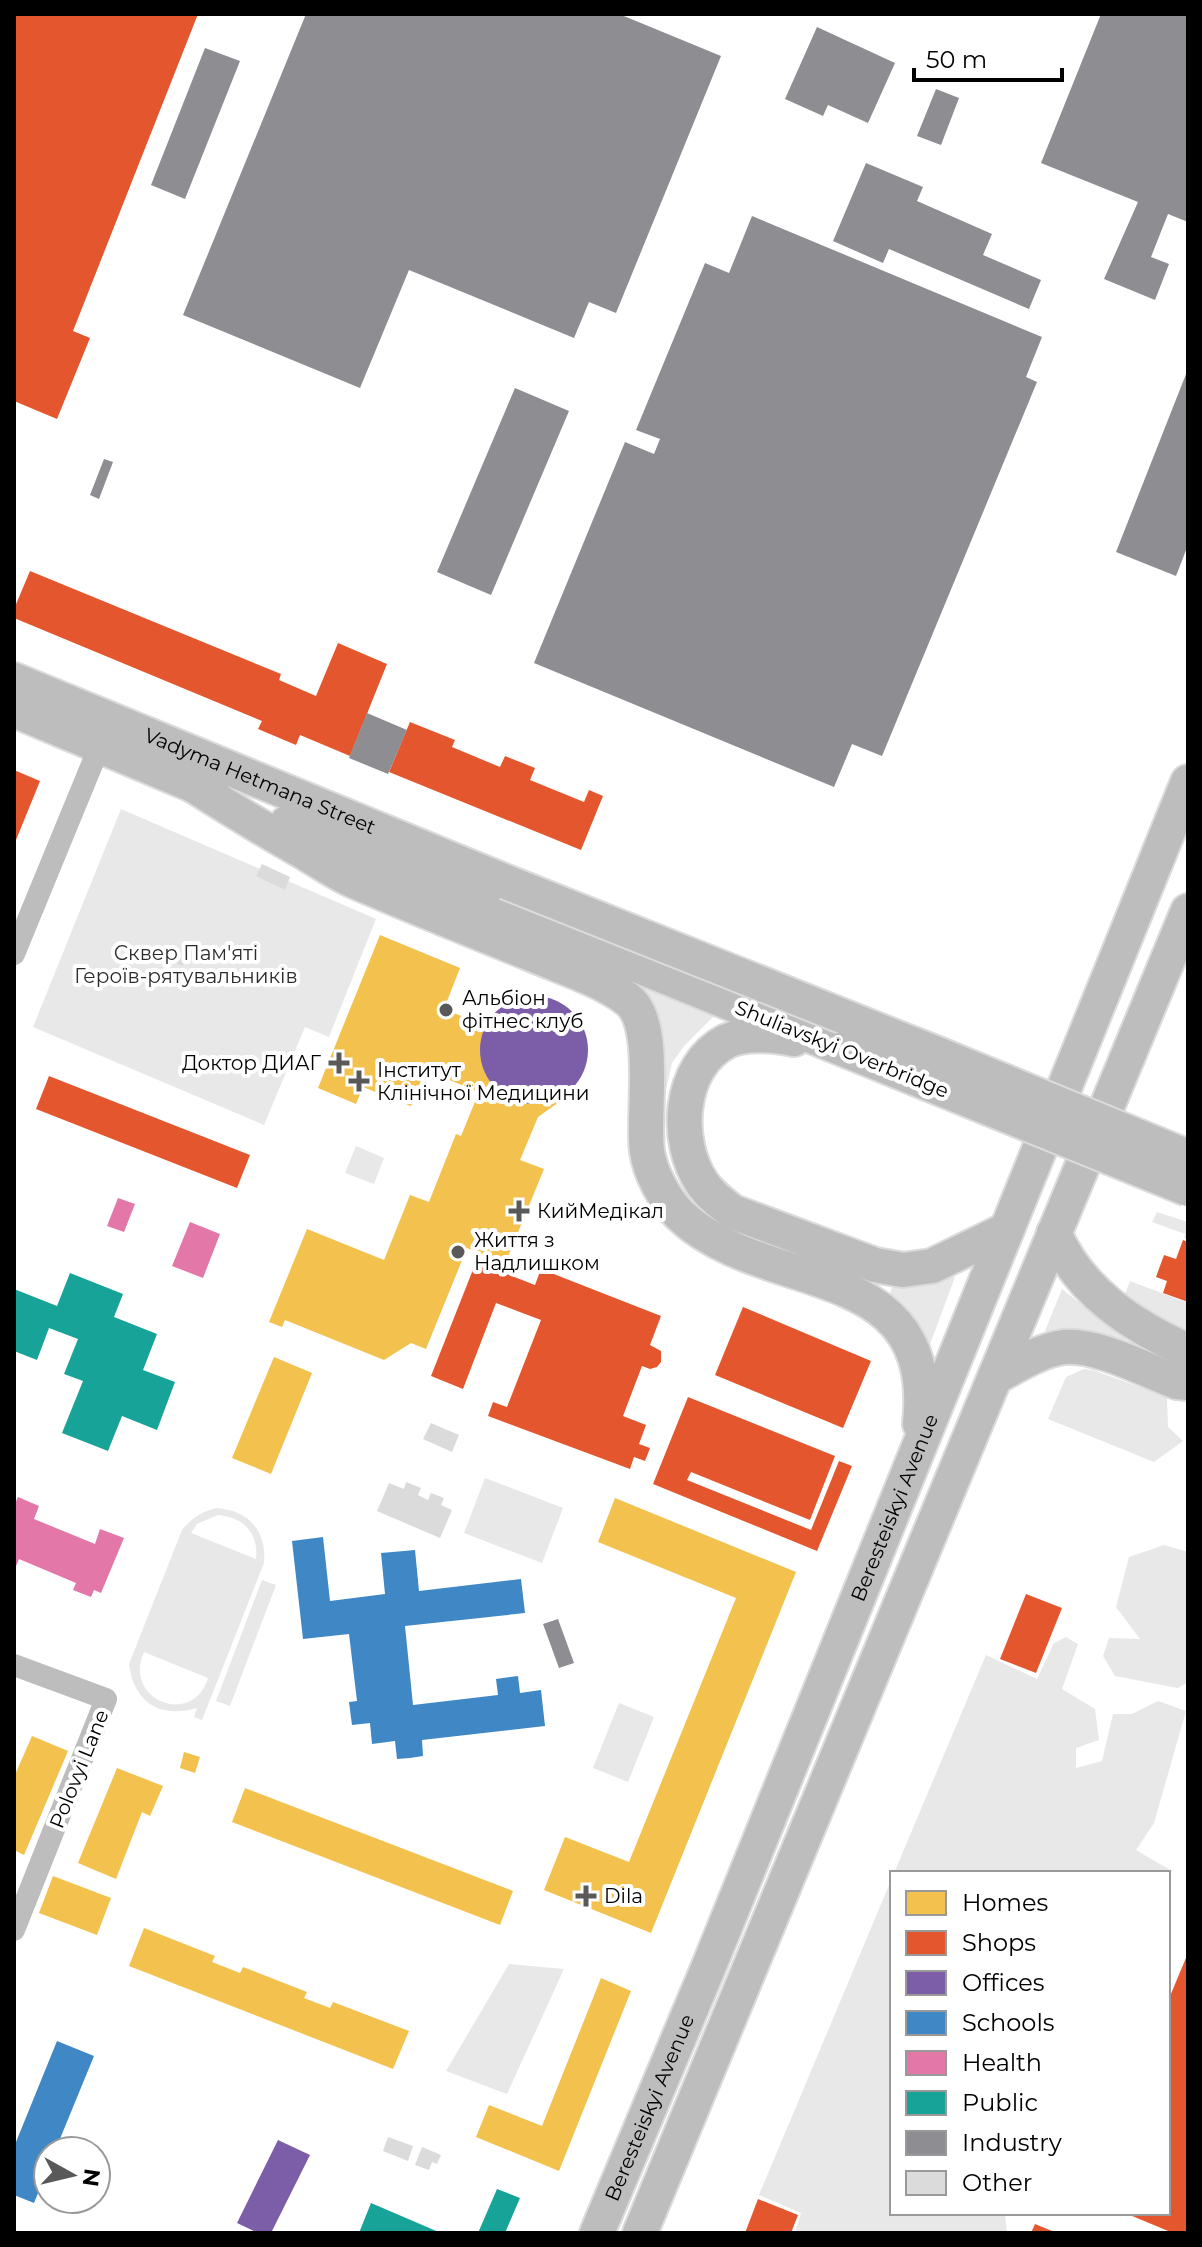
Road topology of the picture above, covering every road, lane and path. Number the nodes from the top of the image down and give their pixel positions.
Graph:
1 (14, 680) edge
2 (14, 710) edge
3 (100, 745) junction
4 (1188, 782) edge
5 (193, 785) junction
6 (501, 895) junction
7 (1188, 911) edge
8 (14, 954) edge
9 (843, 1049) junction
10 (1188, 1157) edge
11 (1188, 1189) edge
12 (1006, 1230) junction
13 (1054, 1233) junction
14 (1188, 1351) edge
15 (995, 1377) junction
16 (1188, 1383) edge
17 (917, 1453) junction
18 (14, 1665) edge
19 (14, 1930) edge
20 (597, 2233) edge
21 (640, 2233) edge

1 - 6 main road, Vadyma Hetmana Street
2 - 3 main road, Vadyma Hetmana Street
3 - 5 main road, Vadyma Hetmana Street
3 - 8 street
4 - 12 main road, Beresteiskyi Avenue
5 - 6 main road, Vadyma Hetmana Street
5 - 17 main road
6 - 9 main road, Shuliavskyi Overbridge
6 - 10 main road, Shuliavskyi Overbridge, bridge
7 - 13 main road, Beresteiskyi Avenue
9 - 11 main road, Shuliavskyi Overbridge, bridge
9 - 12 main road
12 - 17 main road, Beresteiskyi Avenue
13 - 14 main road
13 - 15 main road, Beresteiskyi Avenue
15 - 16 main road
15 - 21 main road, Beresteiskyi Avenue
17 - 20 main road, Beresteiskyi Avenue
18 - 19 street, Polovyi Lane

